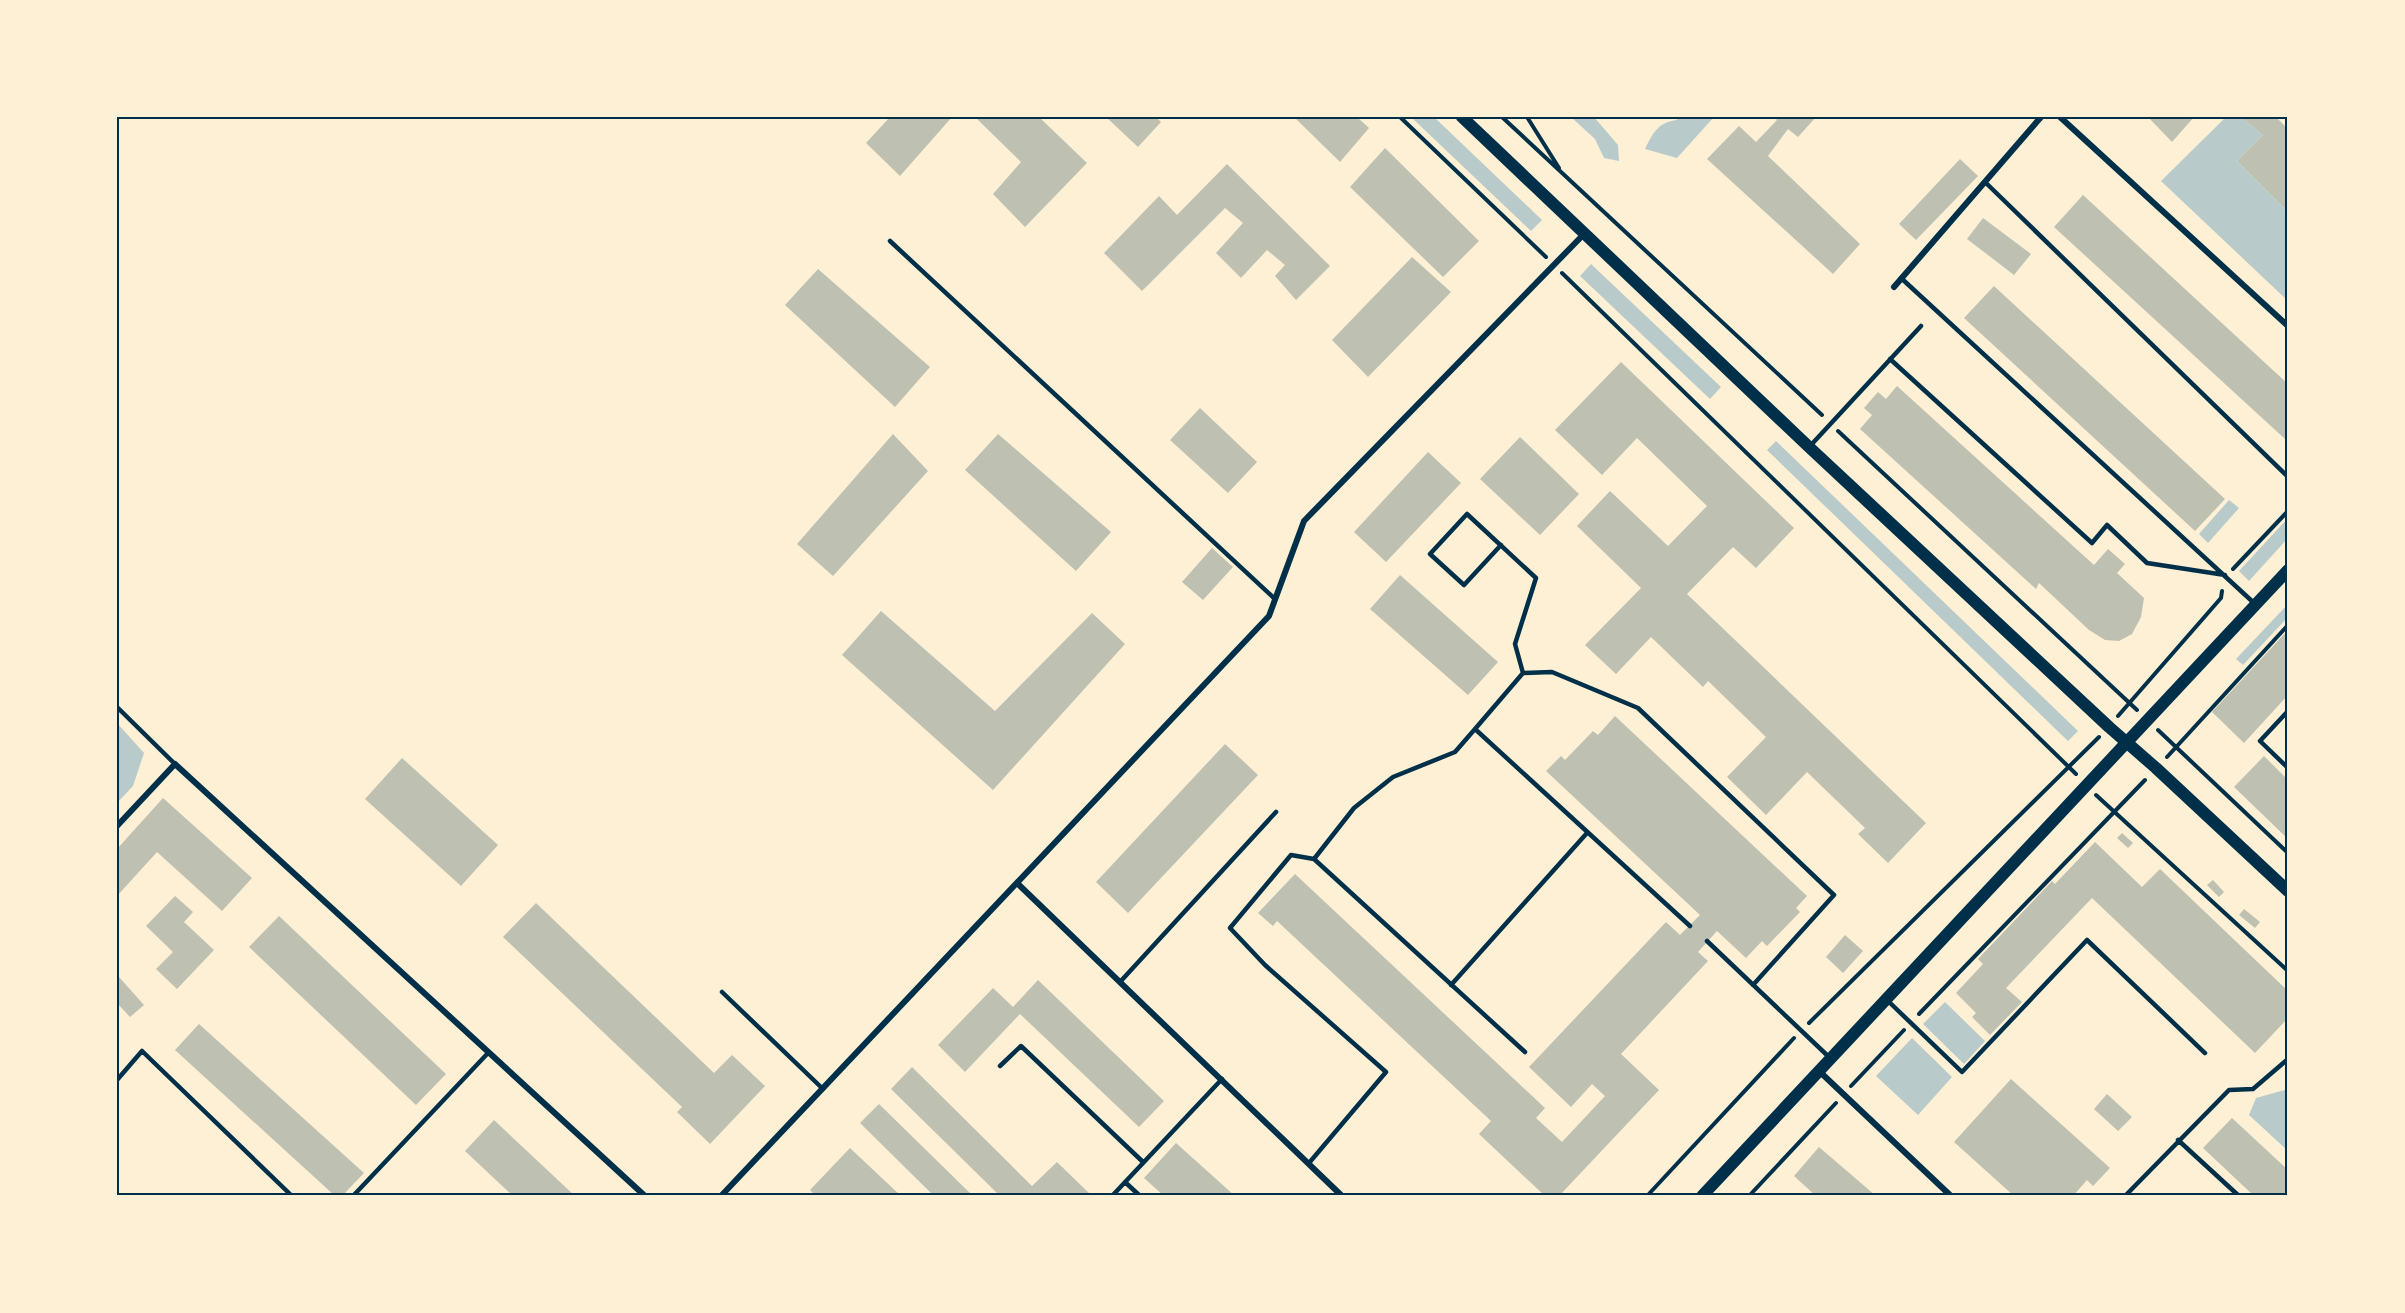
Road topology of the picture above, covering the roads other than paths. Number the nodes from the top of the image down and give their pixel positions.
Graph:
1 (1462, 117) edge
2 (2041, 117) edge
3 (2060, 117) edge
4 (1984, 182) junction
5 (1584, 233) junction
6 (890, 241) dead end
7 (1901, 278) junction
8 (1894, 287) dead end
9 (2288, 326) edge
10 (1921, 327) dead end
11 (1890, 359) junction
12 (1809, 447) junction
13 (2288, 477) edge
14 (1501, 545) junction
15 (2288, 570) edge
16 (2226, 576) junction
17 (1275, 599) junction
18 (2256, 605) junction
19 (1523, 673) junction
20 (117, 706) edge
21 (2288, 711) edge
22 (1475, 729) junction
23 (2127, 742) junction
24 (175, 764) junction
25 (2287, 766) edge
26 (1276, 812) dead end
27 (117, 826) edge
28 (1587, 833) junction
29 (1314, 859) junction
30 (1018, 884) junction
31 (2288, 891) edge
32 (1690, 926) dead end
33 (1707, 941) dead end
34 (1120, 982) junction
35 (1451, 985) junction
36 (1753, 985) junction
37 (722, 992) dead end
38 (1887, 1000) junction
39 (1525, 1052) dead end
40 (488, 1053) junction
41 (2205, 1053) dead end
42 (1831, 1058) junction
43 (2288, 1059) edge
44 (1000, 1066) dead end
45 (1819, 1071) junction
46 (1222, 1079) junction
47 (117, 1080) edge
48 (823, 1089) junction
49 (2178, 1140) junction
50 (1143, 1162) junction
51 (1309, 1163) junction
52 (1125, 1182) junction
53 (292, 1196) edge
54 (353, 1196) edge
55 (645, 1196) edge
56 (721, 1196) edge
57 (1112, 1196) edge
58 (1140, 1196) edge
59 (1342, 1196) edge
60 (1702, 1196) edge
61 (1951, 1196) edge
62 (2125, 1196) edge
63 (2239, 1196) edge

1 - 5 main road
2 - 4 street
3 - 9 street
4 - 7 street
4 - 13 lane
5 - 12 main road
5 - 17 street
6 - 17 lane
7 - 8 street
7 - 16 lane
10 - 11 lane
11 - 12 lane
11 - 16 lane
12 - 23 main road
14 - 14 lane
14 - 19 lane
15 - 18 main road
16 - 18 lane
17 - 30 street
18 - 23 main road
19 - 22 lane
19 - 36 lane
20 - 24 lane
21 - 25 lane
22 - 28 lane
22 - 29 lane
23 - 31 main road
23 - 38 main road
24 - 27 street
24 - 40 street
26 - 34 lane
28 - 32 lane
28 - 35 lane
29 - 35 lane
29 - 51 lane
30 - 34 street
30 - 48 street
33 - 36 lane
34 - 46 street
35 - 39 lane
36 - 42 lane
37 - 48 lane
38 - 41 lane
38 - 42 main road
40 - 54 lane
40 - 55 street
42 - 45 main road
43 - 49 lane
44 - 50 lane
45 - 60 main road
45 - 61 street
46 - 50 lane
46 - 51 street
47 - 53 lane
48 - 56 street
49 - 62 lane
49 - 63 lane
50 - 52 lane
51 - 59 street
52 - 57 lane
52 - 58 lane

